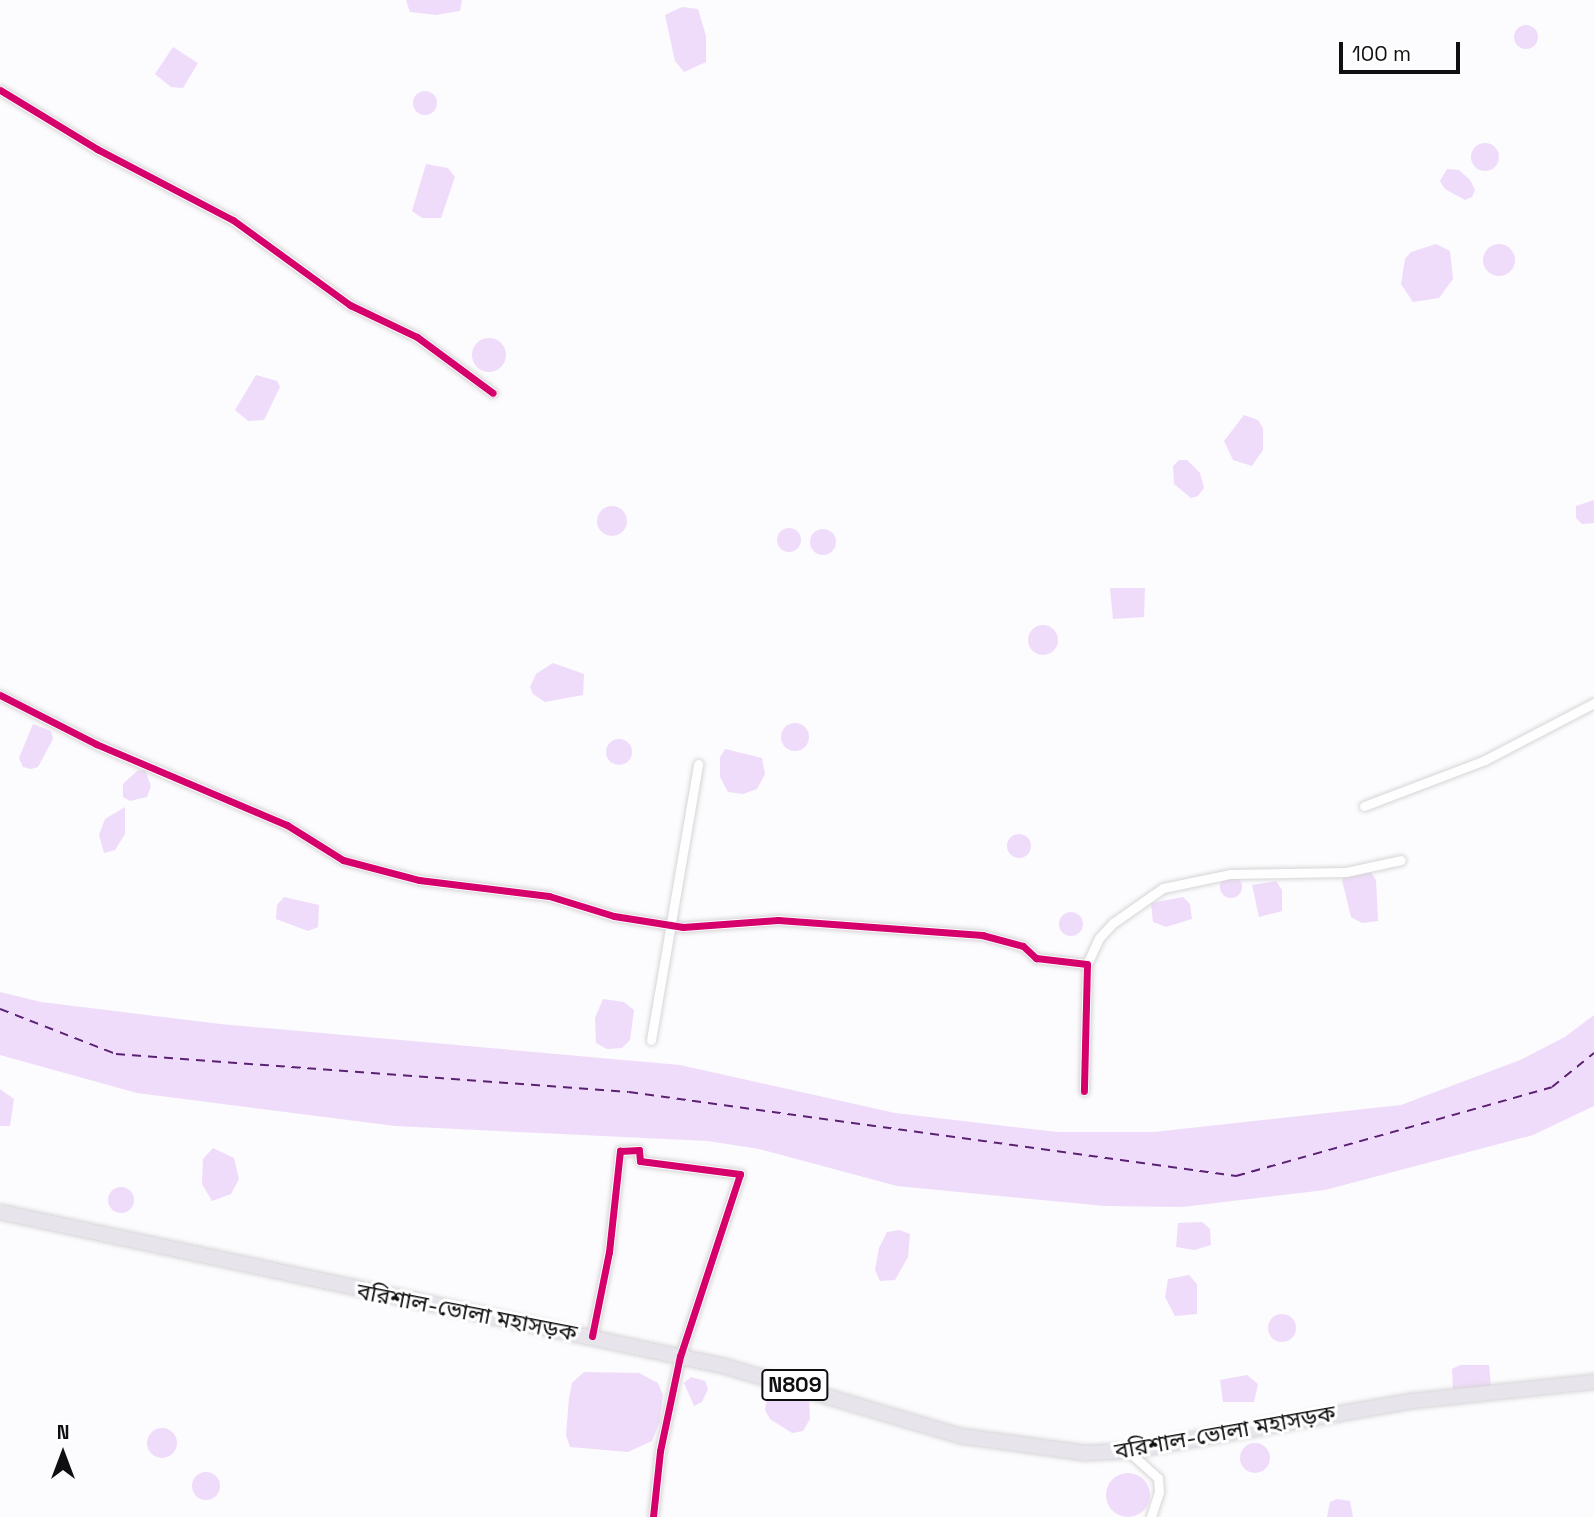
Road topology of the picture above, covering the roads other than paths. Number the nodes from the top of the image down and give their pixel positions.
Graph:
1 (0, 90) edge
2 (493, 393) dead end
3 (0, 695) edge
4 (1594, 703) edge
5 (698, 764) dead end
6 (1364, 806) dead end
7 (1401, 860) dead end
8 (672, 924) junction
9 (1087, 964) junction
10 (651, 1040) dead end
11 (1084, 1091) dead end
12 (0, 1212) edge
13 (592, 1336) junction
14 (680, 1356) junction
15 (1594, 1382) edge
16 (1128, 1451) junction
17 (653, 1517) edge
18 (1151, 1517) edge

1 - 2 street
3 - 8 street
4 - 6 street
5 - 8 street
7 - 9 street
8 - 9 street
8 - 10 street
9 - 11 street
12 - 13 highway, বরিশাল-ভোলা মহাসড়ক / N809
13 - 14 highway, বরিশাল-ভোলা মহাসড়ক / N809
13 - 14 street
14 - 16 highway, বরিশাল-ভোলা মহাসড়ক / N809
14 - 17 street
15 - 16 highway, বরিশাল-ভোলা মহাসড়ক / N809
16 - 18 street

